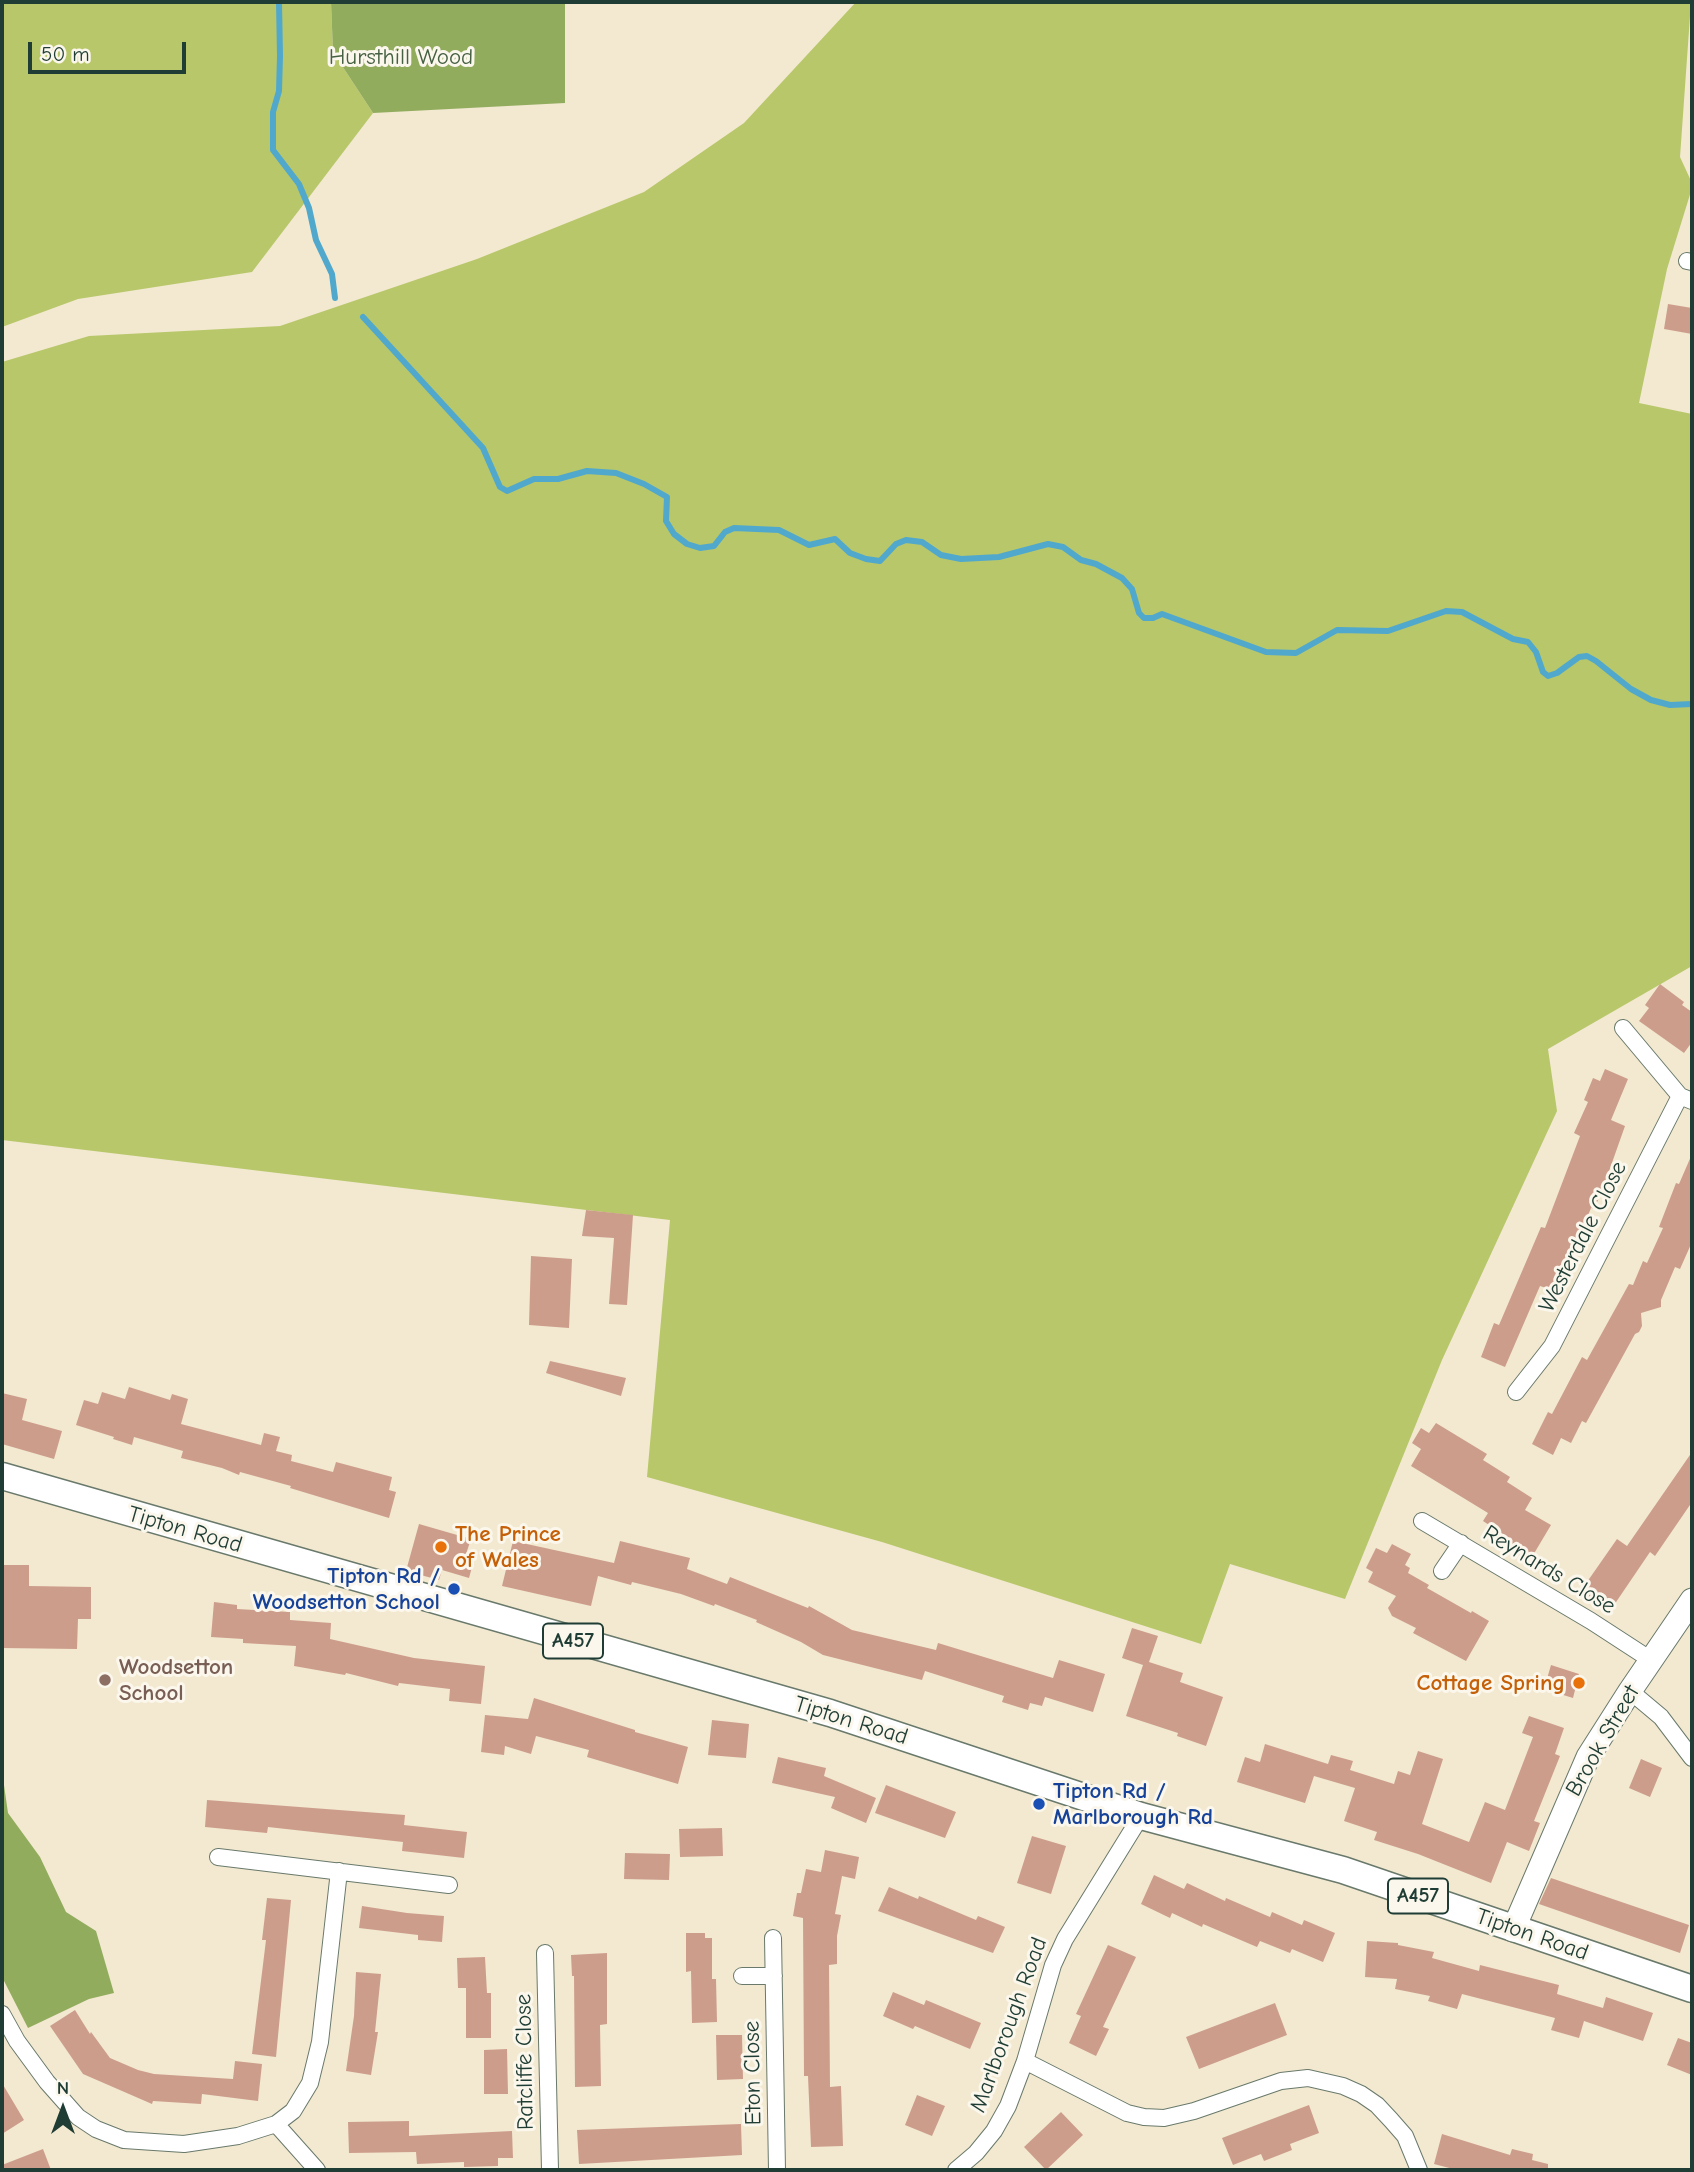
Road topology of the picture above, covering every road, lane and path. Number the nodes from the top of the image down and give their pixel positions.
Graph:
1 (1623, 1028) dead end
2 (1686, 1099) edge
3 (1516, 1392) dead end
4 (2, 1476) edge
5 (1422, 1521) dead end
6 (1461, 1543) junction
7 (1442, 1571) dead end
8 (1692, 1600) edge
9 (1651, 1660) junction
10 (1630, 1691) junction
11 (1692, 1758) edge
12 (1141, 1816) junction
13 (218, 1857) dead end
14 (339, 1871) junction
15 (449, 1885) dead end
16 (1513, 1930) junction
17 (773, 1938) dead end
18 (545, 1952) dead end
19 (742, 1976) dead end
20 (774, 1976) junction
21 (1692, 1989) edge
22 (2, 2014) edge
23 (1025, 2061) junction
24 (276, 2124) junction
25 (317, 2170) edge
26 (550, 2170) edge
27 (777, 2170) edge
28 (956, 2170) edge
29 (1419, 2170) edge

1 - 2 street
2 - 3 street, Westerdale Close
4 - 12 main road, Tipton Road / A457
5 - 6 street, Reynards Close
6 - 7 street
6 - 9 street, Reynards Close
8 - 9 street, Brook Street
9 - 10 street, Brook Street
10 - 11 street
10 - 16 street, Brook Street
12 - 16 main road, Tipton Road / A457
12 - 23 street, Marlborough Road
13 - 14 street
14 - 15 street
14 - 24 street
16 - 21 main road, Tipton Road / A457
17 - 20 street, Eton Close
18 - 26 street, Ratcliffe Close
19 - 20 street
20 - 27 street, Eton Close
22 - 24 street
23 - 28 street, Marlborough Road
23 - 29 street
24 - 25 street

